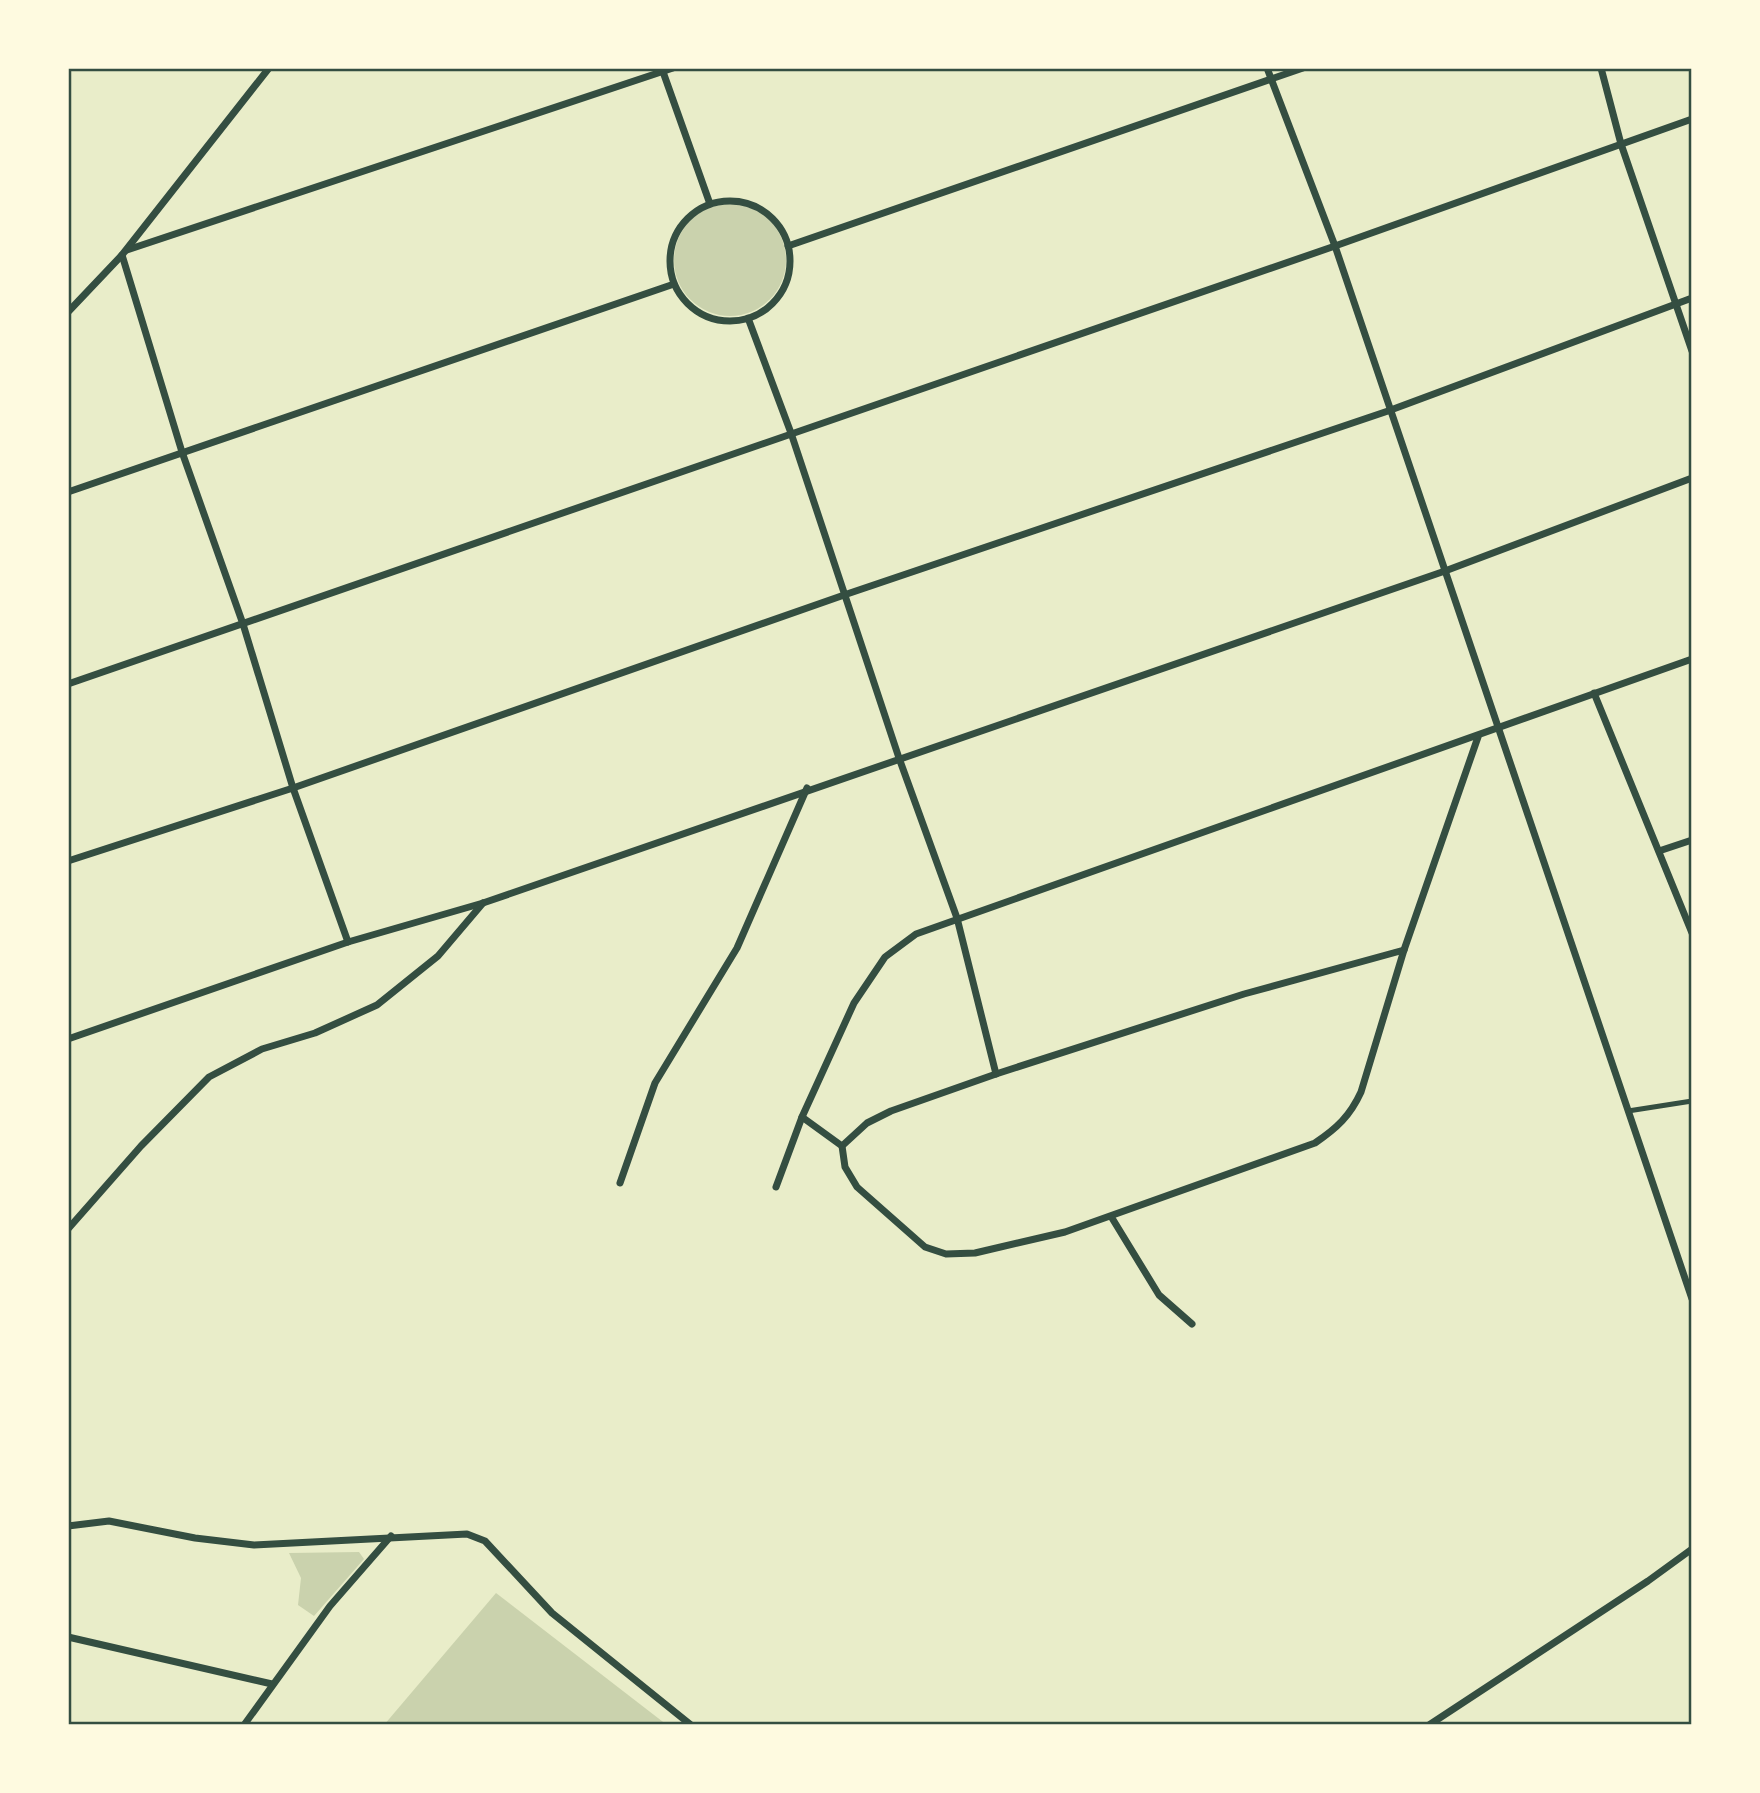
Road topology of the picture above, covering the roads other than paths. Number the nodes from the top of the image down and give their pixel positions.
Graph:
1 (269, 68) edge
2 (673, 68) edge
3 (1267, 68) edge
4 (1303, 68) edge
5 (1601, 68) edge
6 (662, 70) edge
7 (1271, 78) junction
8 (1692, 119) edge
9 (1621, 144) junction
10 (710, 204) junction
11 (788, 246) junction
12 (1335, 246) junction
13 (124, 253) junction
14 (674, 284) junction
15 (1692, 298) edge
16 (1676, 303) junction
17 (68, 312) edge
18 (748, 318) junction
19 (1692, 351) edge
20 (1388, 411) junction
21 (791, 433) junction
22 (181, 452) junction
23 (1692, 478) edge
24 (68, 492) edge
25 (1445, 571) junction
26 (847, 594) junction
27 (243, 624) junction
28 (1692, 659) edge
29 (68, 684) edge
30 (1594, 693) junction
31 (1500, 729) junction
32 (1478, 737) junction
33 (899, 758) junction
34 (293, 788) junction
35 (807, 788) junction
36 (1692, 840) edge
37 (1658, 851) junction
38 (68, 861) edge
39 (483, 903) junction
40 (957, 918) junction
41 (1692, 933) edge
42 (348, 942) junction
43 (1404, 950) junction
44 (68, 1038) edge
45 (996, 1074) junction
46 (1692, 1101) edge
47 (1629, 1111) junction
48 (802, 1117) junction
49 (842, 1146) junction
50 (620, 1183) dead end
51 (776, 1187) dead end
52 (1112, 1217) junction
53 (68, 1229) edge
54 (1692, 1299) edge
55 (1192, 1324) dead end
56 (68, 1526) edge
57 (391, 1536) junction
58 (1692, 1549) edge
59 (68, 1637) edge
60 (272, 1684) junction
61 (244, 1725) edge
62 (691, 1725) edge
63 (1429, 1725) edge

1 - 13 street
2 - 6 street
3 - 7 street
4 - 7 street
5 - 9 street
6 - 10 street
6 - 13 street
7 - 11 street
7 - 12 street
8 - 9 street
9 - 12 street
9 - 16 street
10 - 11 street
10 - 14 street
11 - 18 street
12 - 20 street
12 - 21 street
13 - 17 street
13 - 22 street
14 - 18 street
14 - 22 street
15 - 16 street
16 - 19 street
16 - 20 street
18 - 21 street
20 - 25 street
20 - 26 street
21 - 26 street
21 - 27 street
22 - 24 street
22 - 27 street
23 - 25 street
25 - 31 street
25 - 33 street
26 - 33 street
26 - 34 street
27 - 29 street
27 - 34 street
28 - 30 street
30 - 31 street
30 - 37 street
31 - 32 street
31 - 47 street
32 - 40 street
32 - 43 street
33 - 35 street
33 - 40 street
34 - 38 street
34 - 42 street
35 - 39 street
35 - 50 street
36 - 37 street
37 - 41 street
39 - 42 street
39 - 53 street
40 - 45 street
40 - 48 street
42 - 44 street
43 - 45 street
43 - 52 street
45 - 49 street
46 - 47 lane
47 - 54 street
48 - 49 street
48 - 51 street
49 - 52 street
52 - 55 street
56 - 57 street
57 - 60 street
57 - 62 street
58 - 63 street
59 - 60 street
60 - 61 street

